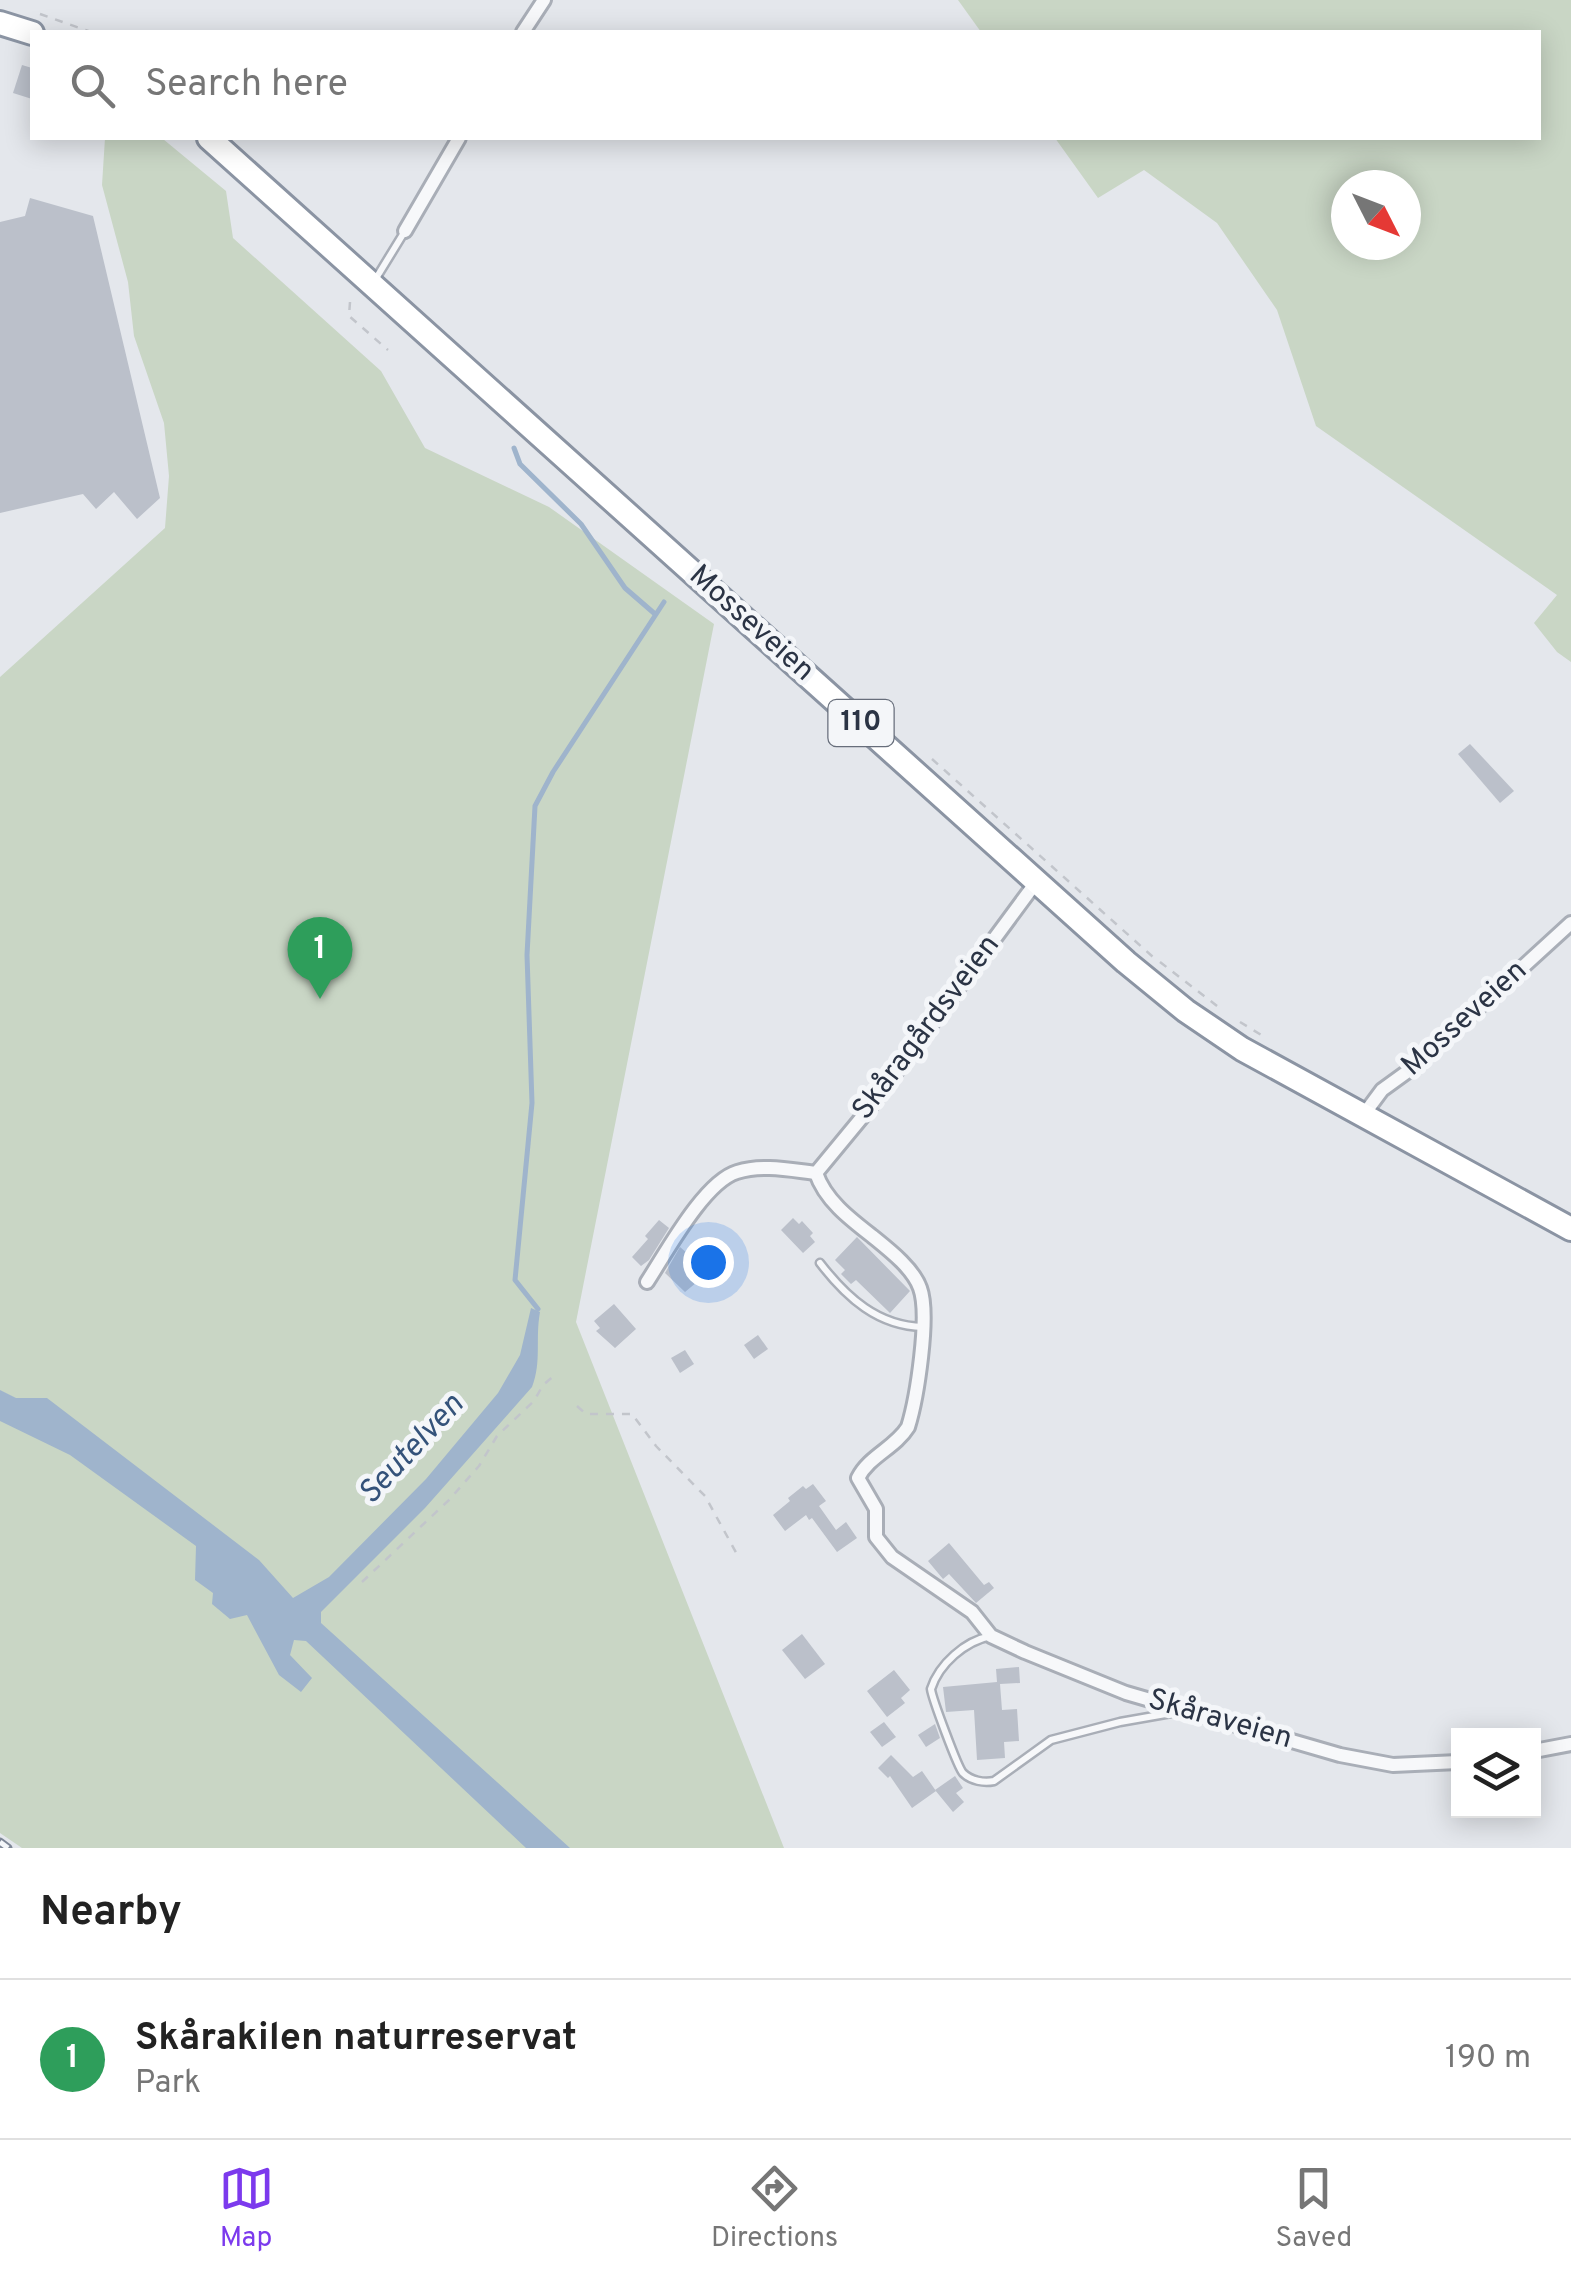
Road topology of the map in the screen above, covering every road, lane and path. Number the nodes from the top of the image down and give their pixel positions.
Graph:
1 (544, 0) edge
2 (32, 22) edge
3 (0, 23) edge
4 (79, 30) edge
5 (525, 30) edge
6 (211, 140) edge
7 (458, 140) edge
8 (405, 231) joint
9 (372, 285) junction
10 (350, 302) dead end
11 (388, 350) dead end
12 (933, 760) dead end
13 (1036, 881) junction
14 (1571, 923) edge
15 (1226, 1013) dead end
16 (1240, 1022) dead end
17 (1270, 1040) dead end
18 (1362, 1117) junction
19 (816, 1173) junction
20 (1571, 1229) edge
21 (820, 1263) dead end
22 (646, 1282) dead end
23 (924, 1327) junction
24 (556, 1374) dead end
25 (578, 1406) dead end
26 (738, 1556) dead end
27 (362, 1582) dead end
28 (991, 1636) junction
29 (1188, 1712) junction
30 (1571, 1744) edge
31 (1541, 1750) edge
32 (1451, 1762) edge

1 - 5 street
2 - 3 highway
2 - 4 path
6 - 9 highway, Mosseveien / 110
7 - 8 street
8 - 9 lane
9 - 13 highway, Mosseveien / 110
10 - 11 path
12 - 15 path
13 - 18 highway, Mosseveien / 110
13 - 19 street, Skåragårdsveien
14 - 18 street, Mosseveien
16 - 17 path
18 - 20 highway, Mosseveien / 110
19 - 22 street
19 - 23 street
21 - 23 lane
23 - 28 street
24 - 27 path
25 - 26 path
28 - 29 street, Skåraveien
28 - 29 lane
29 - 32 street, Skåraveien
30 - 31 street

